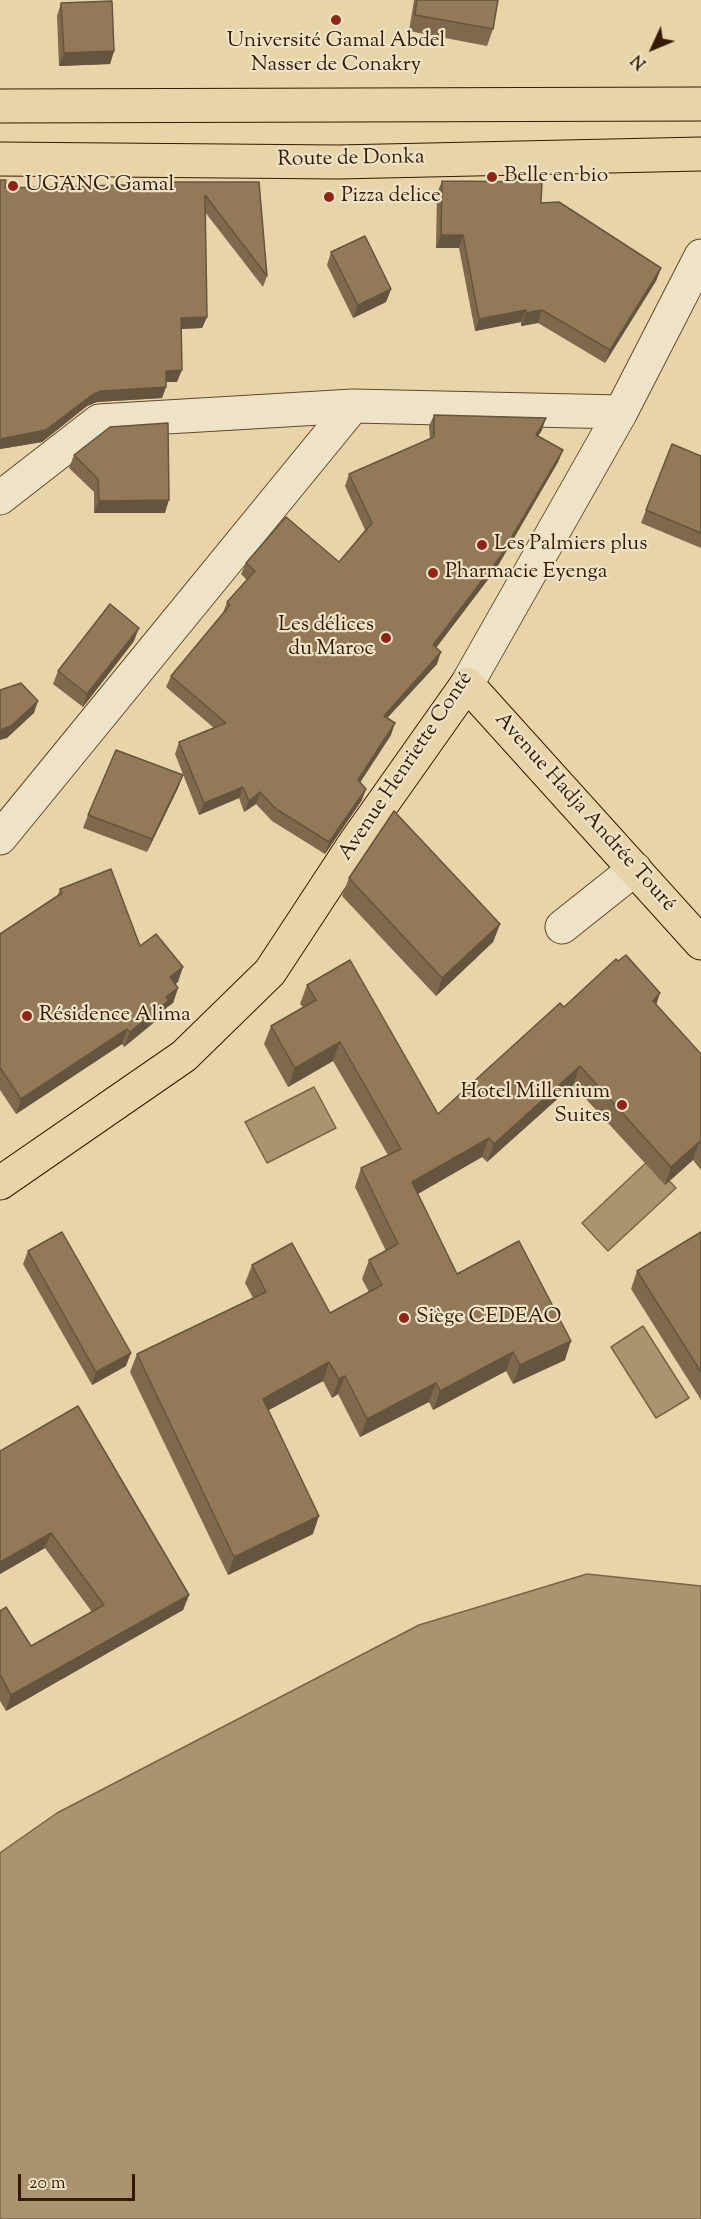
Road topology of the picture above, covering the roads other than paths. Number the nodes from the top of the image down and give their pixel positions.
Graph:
1 (701, 104) edge
2 (0, 106) edge
3 (701, 154) edge
4 (0, 159) edge
5 (701, 256) edge
6 (353, 406) junction
7 (621, 412) junction
8 (0, 498) edge
9 (467, 684) junction
10 (0, 838) edge
11 (635, 869) junction
12 (562, 927) dead end
13 (699, 939) edge
14 (0, 1183) edge

1 - 2 main road
3 - 4 main road, Route de Donka
5 - 7 street, Avenue Henriette Conté
6 - 7 street
6 - 8 street
6 - 10 street
7 - 9 street, Avenue Henriette Conté
9 - 11 main road, Avenue Hadja Andrée Touré
9 - 14 main road, Avenue Henriette Conté
11 - 12 street
11 - 13 main road, Avenue Hadja Andrée Touré

